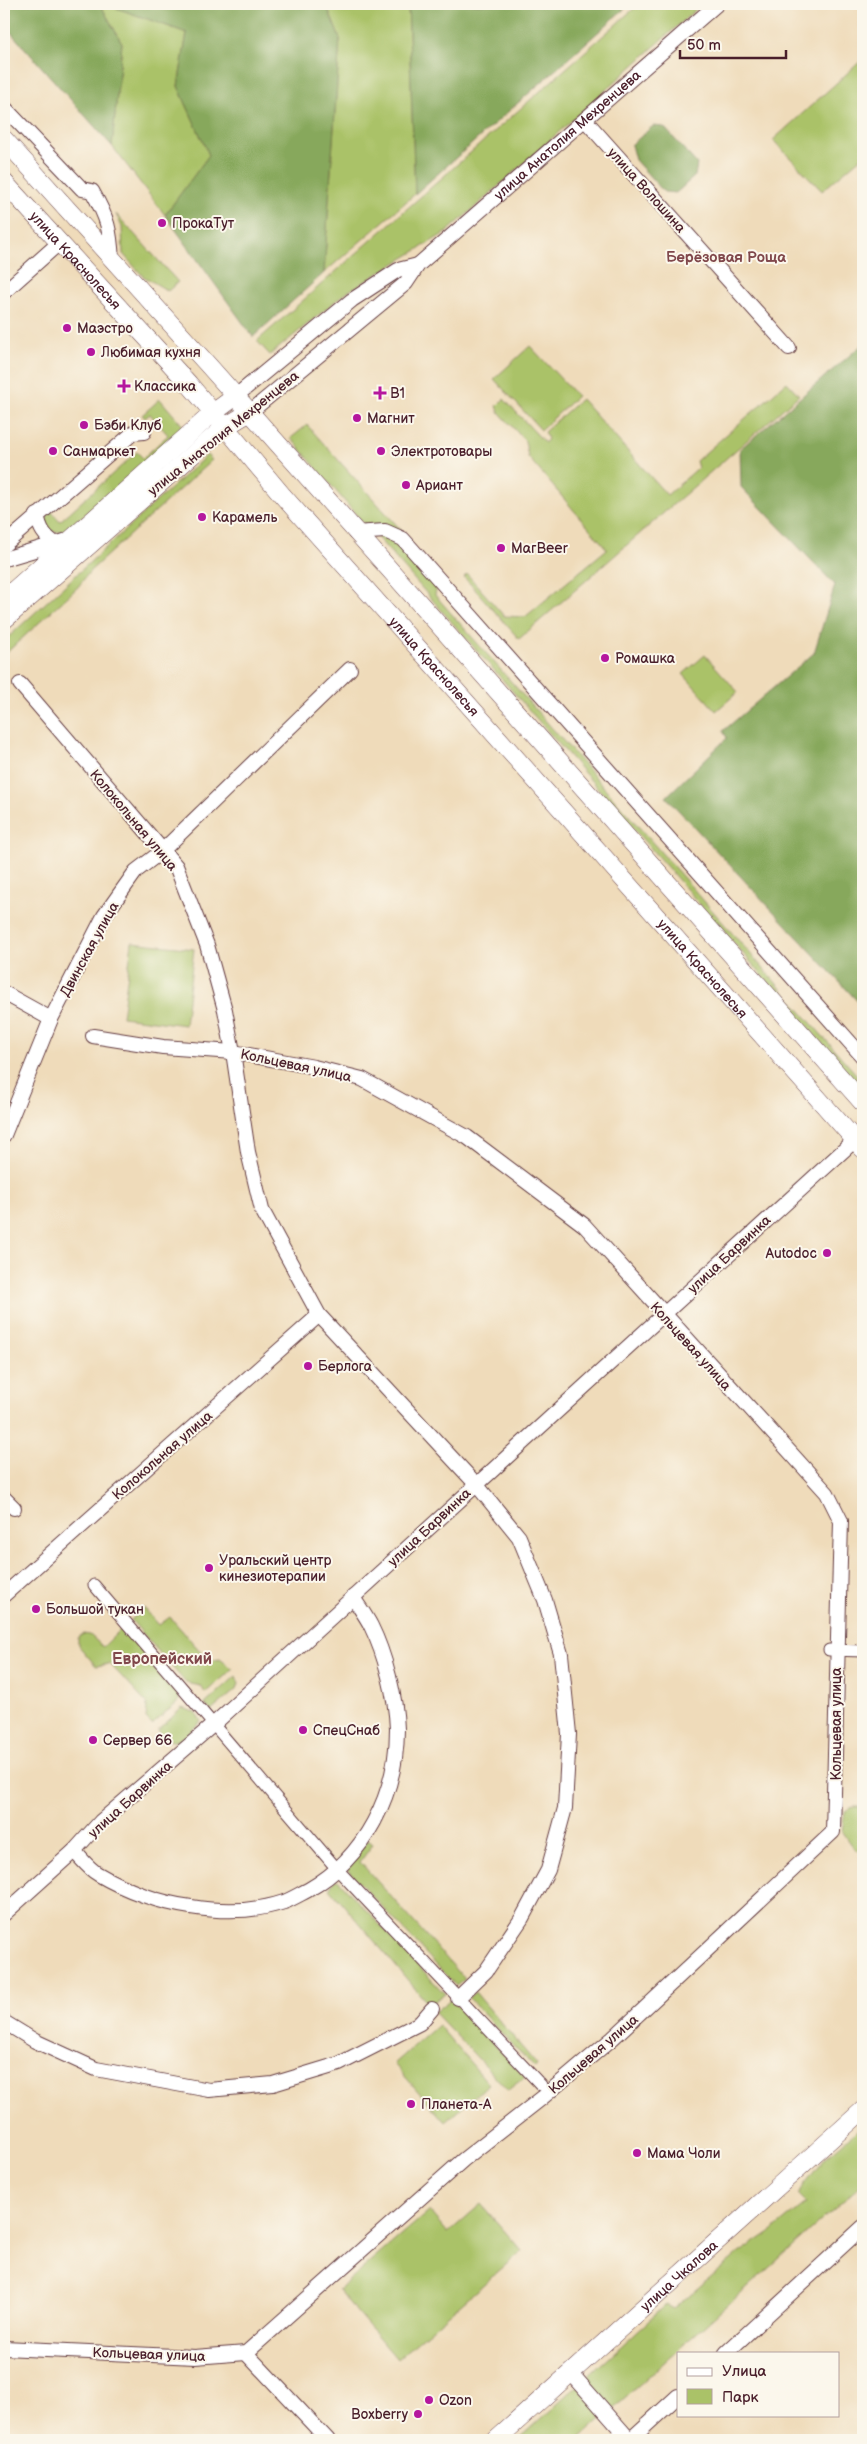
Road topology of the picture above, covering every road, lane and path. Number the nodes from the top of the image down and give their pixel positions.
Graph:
1 (717, 4) edge
2 (4, 107) edge
3 (586, 121) junction
4 (4, 139) edge
5 (4, 182) edge
6 (59, 243) junction
7 (112, 260) junction
8 (418, 265) junction
9 (4, 292) edge
10 (789, 348) dead end
11 (236, 396) junction
12 (250, 412) junction
13 (213, 413) junction
14 (225, 427) junction
15 (144, 432) dead end
16 (37, 515) junction
17 (356, 533) junction
18 (74, 538) junction
19 (56, 544) junction
20 (4, 545) edge
21 (4, 559) edge
22 (4, 599) edge
23 (4, 620) edge
24 (350, 669) dead end
25 (20, 684) dead end
26 (161, 852) junction
27 (4, 993) edge
28 (51, 1019) junction
29 (93, 1036) dead end
30 (233, 1052) junction
31 (863, 1057) edge
32 (863, 1103) edge
33 (4, 1135) edge
34 (859, 1144) edge
35 (319, 1315) junction
36 (663, 1315) junction
37 (476, 1484) junction
38 (4, 1498) edge
39 (14, 1508) dead end
40 (94, 1585) dead end
41 (4, 1594) edge
42 (353, 1597) junction
43 (833, 1651) junction
44 (863, 1652) edge
45 (214, 1724) junction
46 (74, 1851) junction
47 (337, 1869) junction
48 (4, 1914) edge
49 (458, 1998) junction
50 (432, 2009) dead end
51 (4, 2022) edge
52 (541, 2085) dead end
53 (863, 2110) edge
54 (863, 2227) edge
55 (4, 2348) edge
56 (727, 2352) edge
57 (246, 2353) junction
58 (571, 2373) junction
59 (677, 2397) edge
60 (328, 2440) edge
61 (496, 2440) edge
62 (630, 2440) edge

1 - 3 street, улица Анатолия Мехренцева
2 - 7 street, улица Краснолесья
3 - 8 street, улица Анатолия Мехренцева
3 - 10 street, улица Волошина
4 - 7 street, улица Краснолесья
5 - 6 street, улица Краснолесья
6 - 9 street
6 - 13 street, улица Краснолесья
7 - 11 street, улица Краснолесья
8 - 11 street, улица Анатолия Мехренцева
8 - 12 street, улица Анатолия Мехренцева
11 - 12 street, улица Краснолесья
11 - 13 street, улица Анатолия Мехренцева
12 - 14 street, улица Анатолия Мехренцева
12 - 17 street, улица Краснолесья
13 - 14 street, улица Краснолесья
13 - 18 street, улица Анатолия Мехренцева
14 - 23 street, улица Анатолия Мехренцева
14 - 34 street, улица Краснолесья
15 - 16 street
16 - 19 street
16 - 20 street
17 - 31 street
17 - 32 street, улица Краснолесья
18 - 19 street, улица Анатолия Мехренцева
18 - 22 street, улица Анатолия Мехренцева
19 - 21 street, улица Анатолия Мехренцева
24 - 26 street, Двинская улица
25 - 26 street, Колокольная улица
26 - 28 street, Двинская улица
26 - 30 street, Колокольная улица
27 - 28 street
28 - 33 street, Двинская улица
29 - 30 street, Кольцевая улица
30 - 35 street, Колокольная улица
30 - 36 street, Кольцевая улица
34 - 36 street, улица Барвинка
35 - 37 street, Колокольная улица
35 - 41 street, Колокольная улица
36 - 37 street, улица Барвинка
36 - 43 street, Кольцевая улица
37 - 42 street, улица Барвинка
37 - 49 street, Колокольная улица
38 - 39 street
40 - 45 street
42 - 45 street, улица Барвинка
42 - 47 street
43 - 44 street
43 - 57 street, Кольцевая улица
45 - 46 street, улица Барвинка
45 - 47 street
46 - 47 street
46 - 48 street, улица Барвинка
47 - 49 street
49 - 52 street
50 - 51 street
53 - 58 street, улица Чкалова
54 - 56 street
55 - 57 street, Кольцевая улица
57 - 60 street
58 - 61 street, улица Чкалова
58 - 62 street
59 - 62 street

